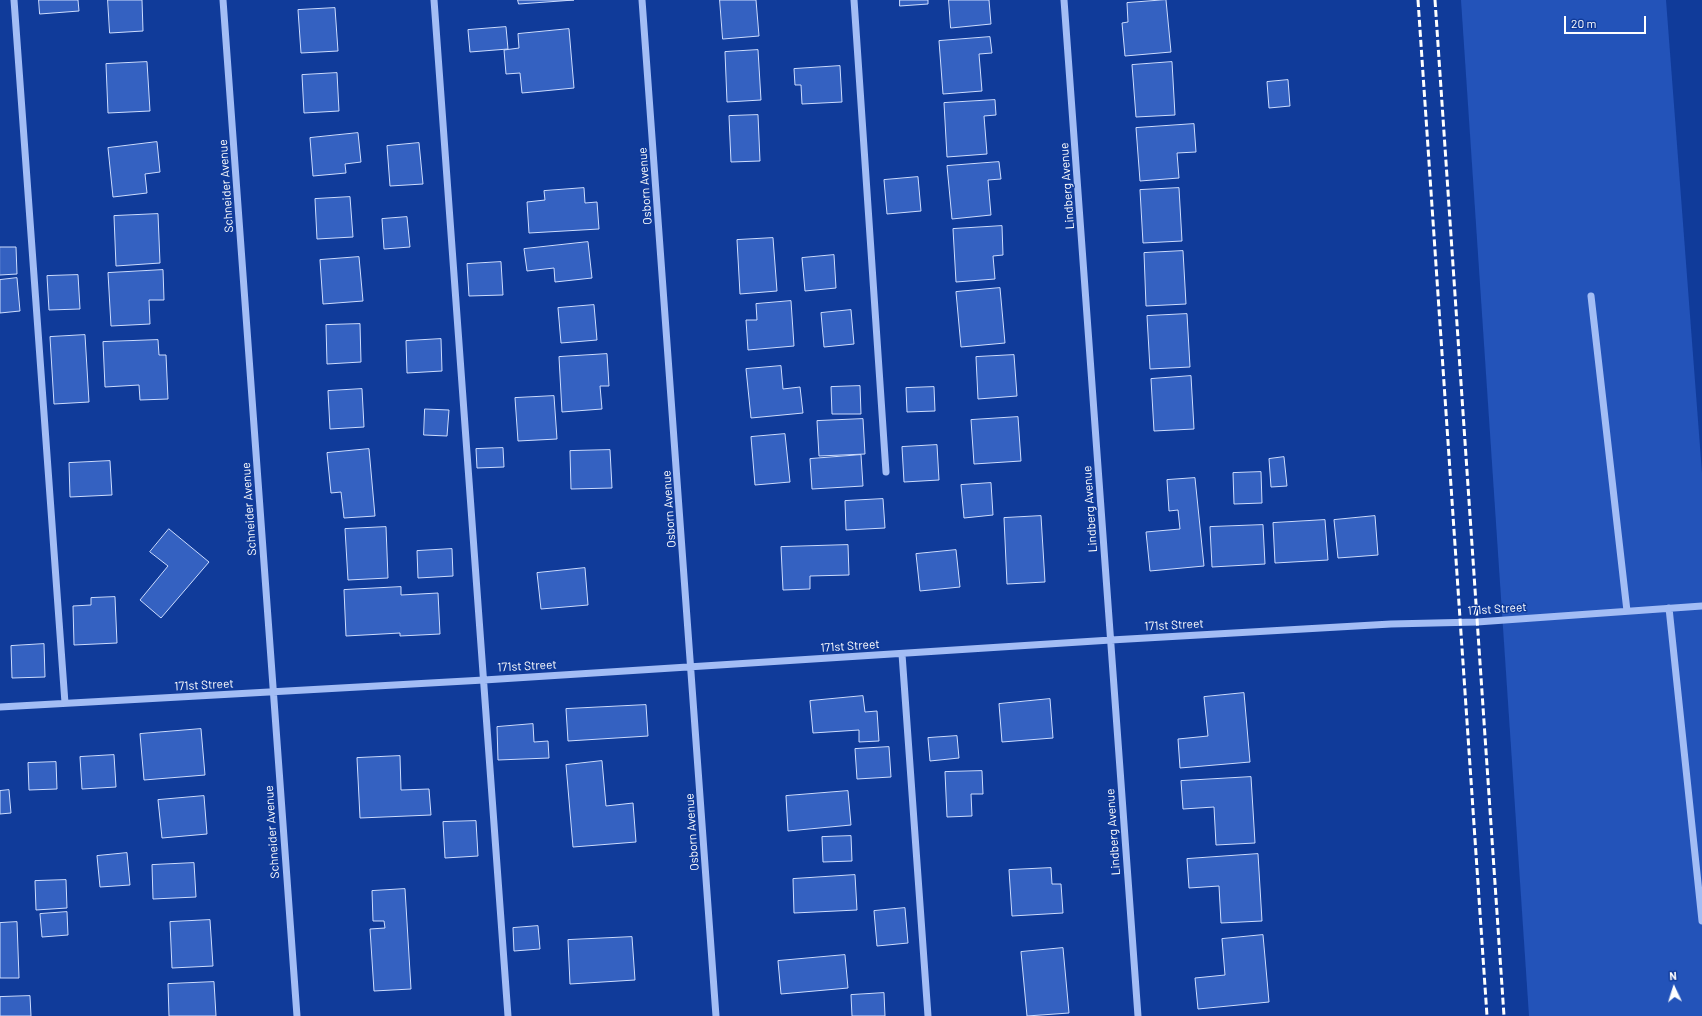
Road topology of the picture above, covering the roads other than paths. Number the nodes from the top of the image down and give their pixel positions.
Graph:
1 (14, 0) edge
2 (223, 0) edge
3 (434, 0) edge
4 (642, 0) edge
5 (854, 0) edge
6 (1064, 0) edge
7 (1591, 296) dead end
8 (886, 472) dead end
9 (1702, 606) edge
10 (1670, 608) junction
11 (1627, 611) junction
12 (1111, 640) junction
13 (902, 654) junction
14 (691, 667) junction
15 (484, 680) junction
16 (273, 692) junction
17 (65, 704) junction
18 (0, 707) edge
19 (1702, 921) edge
20 (297, 1016) edge
21 (508, 1016) edge
22 (716, 1016) edge
23 (928, 1016) edge
24 (1138, 1016) edge

1 - 17 street
2 - 16 street, Schneider Avenue
3 - 15 street
4 - 14 street, Osborn Avenue
5 - 8 street
6 - 12 street, Lindberg Avenue
7 - 11 street
9 - 10 street, 171st Street
10 - 11 street, 171st Street
10 - 19 street
11 - 12 street, 171st Street
12 - 13 street, 171st Street
12 - 24 street, Lindberg Avenue
13 - 14 street, 171st Street
13 - 23 street
14 - 15 street, 171st Street
14 - 22 street, Osborn Avenue
15 - 16 street, 171st Street
15 - 21 street
16 - 17 street, 171st Street
16 - 20 street, Schneider Avenue
17 - 18 street, 171st Street

